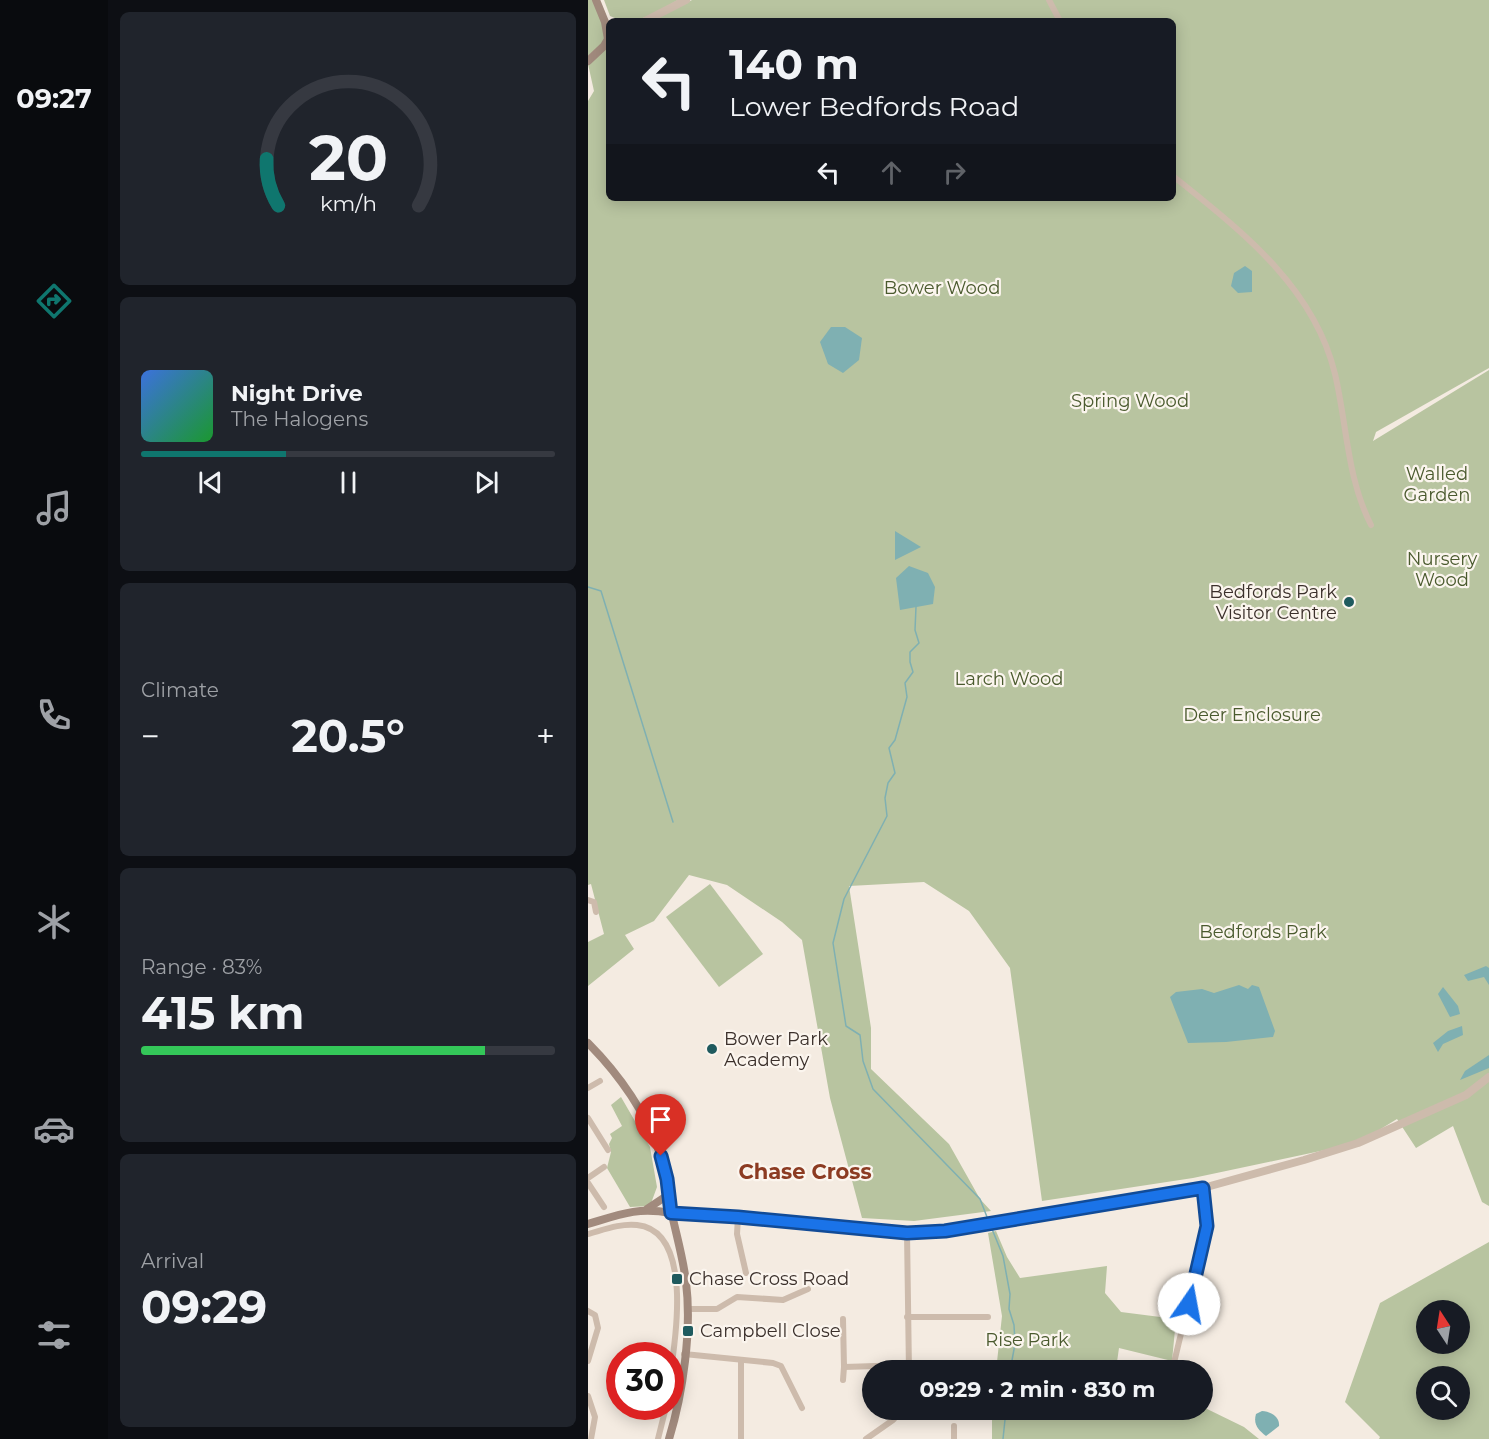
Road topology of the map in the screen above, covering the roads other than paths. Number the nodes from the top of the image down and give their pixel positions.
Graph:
1 (596, 0) edge
2 (686, 0) edge
3 (1049, 0) edge
4 (651, 18) edge
5 (1058, 18) edge
6 (606, 21) edge
7 (606, 43) edge
8 (588, 61) edge
9 (1176, 179) edge
10 (1371, 525) dead end
11 (588, 900) edge
12 (596, 912) dead end
13 (588, 1043) edge
14 (592, 1054) edge
15 (1489, 1077) edge
16 (600, 1081) dead end
17 (588, 1088) edge
18 (588, 1118) edge
19 (608, 1150) dead end
20 (604, 1167) dead end
21 (589, 1174) edge
22 (588, 1183) edge
23 (1203, 1188) junction
24 (668, 1195) junction
25 (604, 1207) dead end
26 (647, 1209) junction
27 (671, 1213) junction
28 (738, 1217) junction
29 (588, 1224) edge
30 (907, 1233) junction
31 (588, 1234) edge
32 (746, 1273) dead end
33 (808, 1290) dead end
34 (687, 1309) junction
35 (588, 1311) edge
36 (907, 1317) junction
37 (988, 1317) dead end
38 (843, 1319) dead end
39 (674, 1342) edge
40 (684, 1354) joint
41 (741, 1360) junction
42 (908, 1360) edge
43 (1175, 1360) edge
44 (588, 1361) edge
45 (844, 1367) junction
46 (862, 1367) edge
47 (843, 1380) dead end
48 (588, 1396) edge
49 (802, 1408) dead end
50 (663, 1420) edge
51 (674, 1420) edge
52 (893, 1420) edge
53 (954, 1426) dead end
54 (875, 1432) junction
55 (591, 1439) edge
56 (658, 1439) edge
57 (669, 1439) edge
58 (741, 1439) edge
59 (866, 1439) edge
60 (880, 1439) edge
61 (954, 1439) edge

1 - 6 main road
2 - 4 street
3 - 5 street
7 - 8 main road
9 - 10 street
11 - 12 street
13 - 14 main road
14 - 24 main road
15 - 23 street
16 - 17 street
18 - 19 street
20 - 21 street
22 - 25 street
23 - 30 street
23 - 43 street
24 - 26 main road
24 - 27 main road
26 - 27 main road
26 - 29 main road
27 - 28 street
27 - 34 main road
28 - 30 street
28 - 32 street
30 - 36 street
31 - 39 street
33 - 34 street
34 - 40 main road
35 - 44 street
36 - 37 street
36 - 42 street
38 - 45 street
40 - 41 street
41 - 49 street
41 - 58 street
45 - 46 street
45 - 47 street
48 - 55 street
50 - 56 street
51 - 57 main road
52 - 54 street
53 - 61 street
54 - 59 street
54 - 60 street

